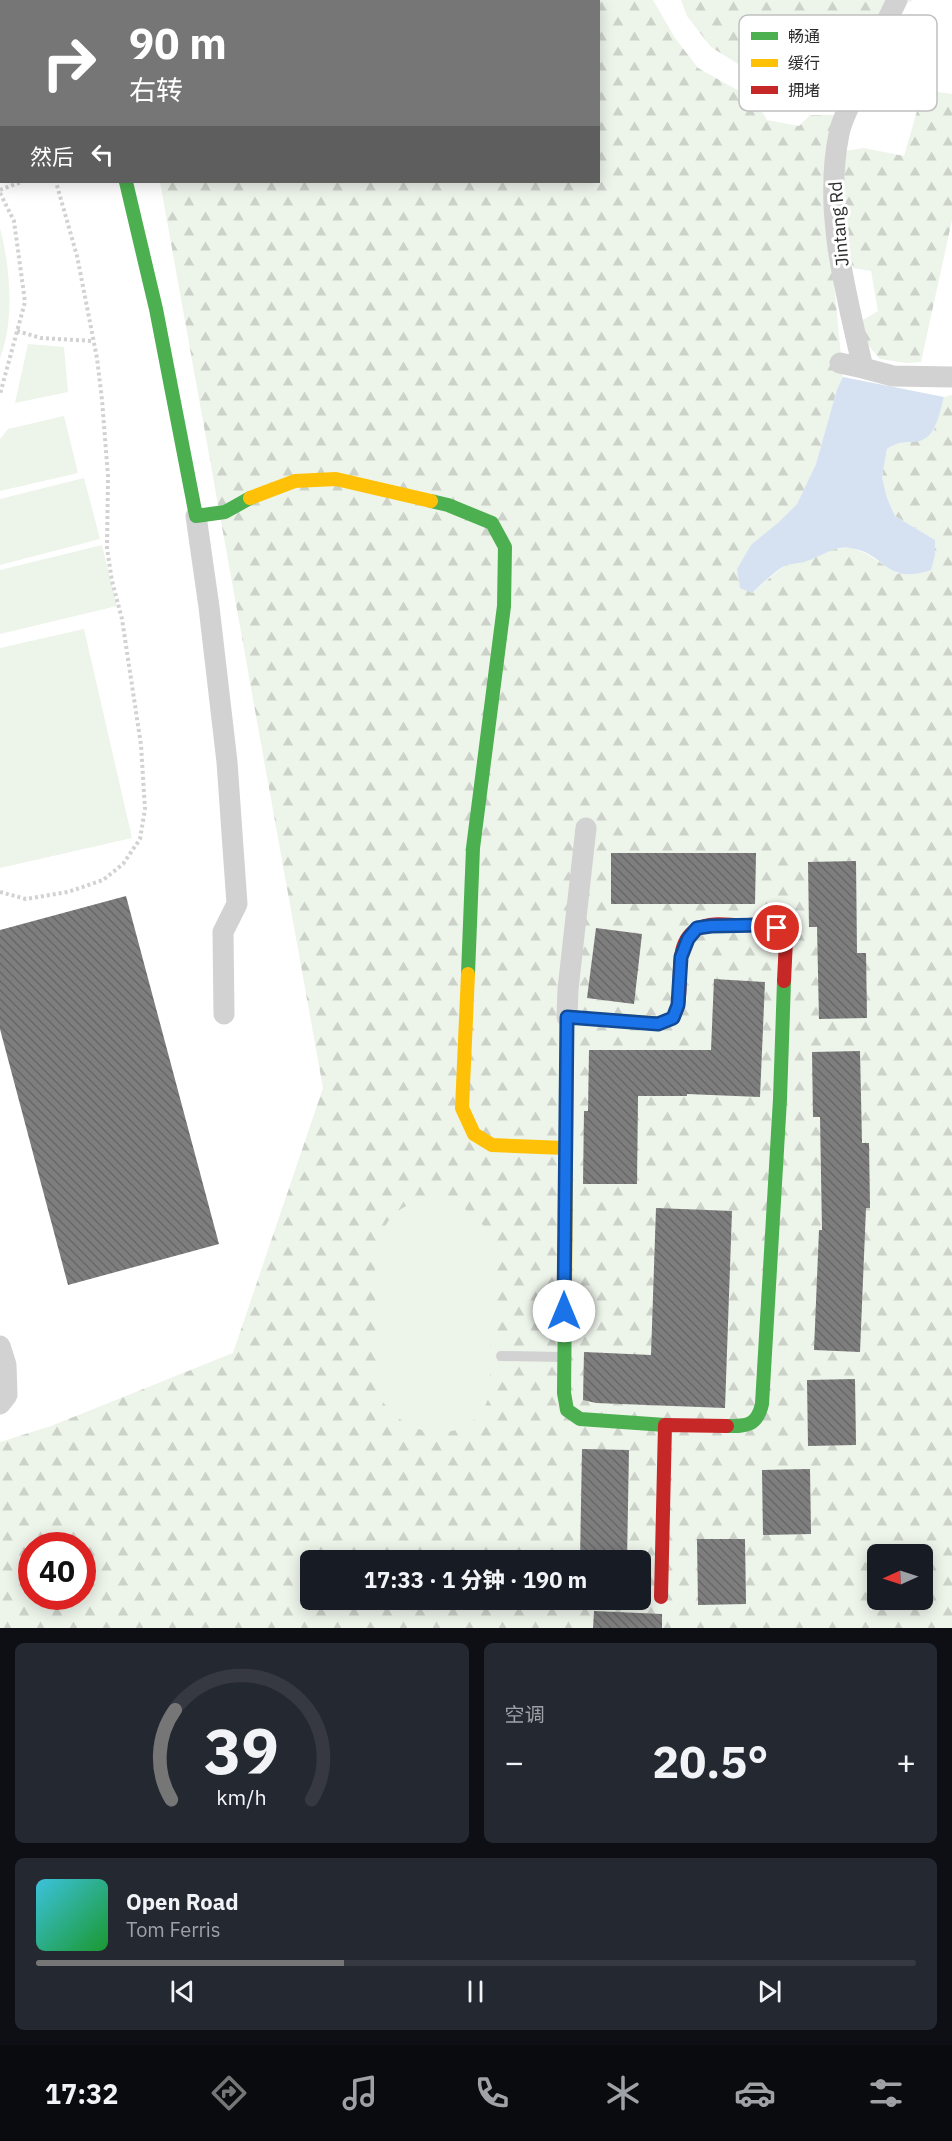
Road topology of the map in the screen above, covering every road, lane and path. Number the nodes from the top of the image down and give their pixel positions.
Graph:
1 (897, 0) edge
2 (890, 15) edge
3 (847, 111) edge
4 (19, 183) edge
5 (56, 183) edge
6 (126, 183) edge
7 (0, 192) edge
8 (17, 331) junction
9 (93, 341) junction
10 (840, 363) dead end
11 (863, 368) junction
12 (952, 377) edge
13 (0, 394) edge
14 (196, 516) junction
15 (586, 828) dead end
16 (0, 892) edge
17 (224, 1014) dead end
18 (567, 1017) junction
19 (565, 1148) junction
20 (0, 1346) edge
21 (501, 1356) dead end
22 (564, 1357) junction
23 (0, 1404) edge
24 (665, 1425) junction
25 (661, 1597) dead end

1 - 2 street, Jintang Rd
3 - 11 street, Jintang Rd
4 - 7 path
5 - 9 path
6 - 14 street
7 - 8 path
8 - 9 path
8 - 13 path
9 - 16 path
10 - 11 street
11 - 12 street
14 - 17 street
14 - 19 street
15 - 18 street
18 - 19 street
18 - 24 street
19 - 22 street
20 - 23 street
21 - 22 lane
22 - 24 street
24 - 25 street

